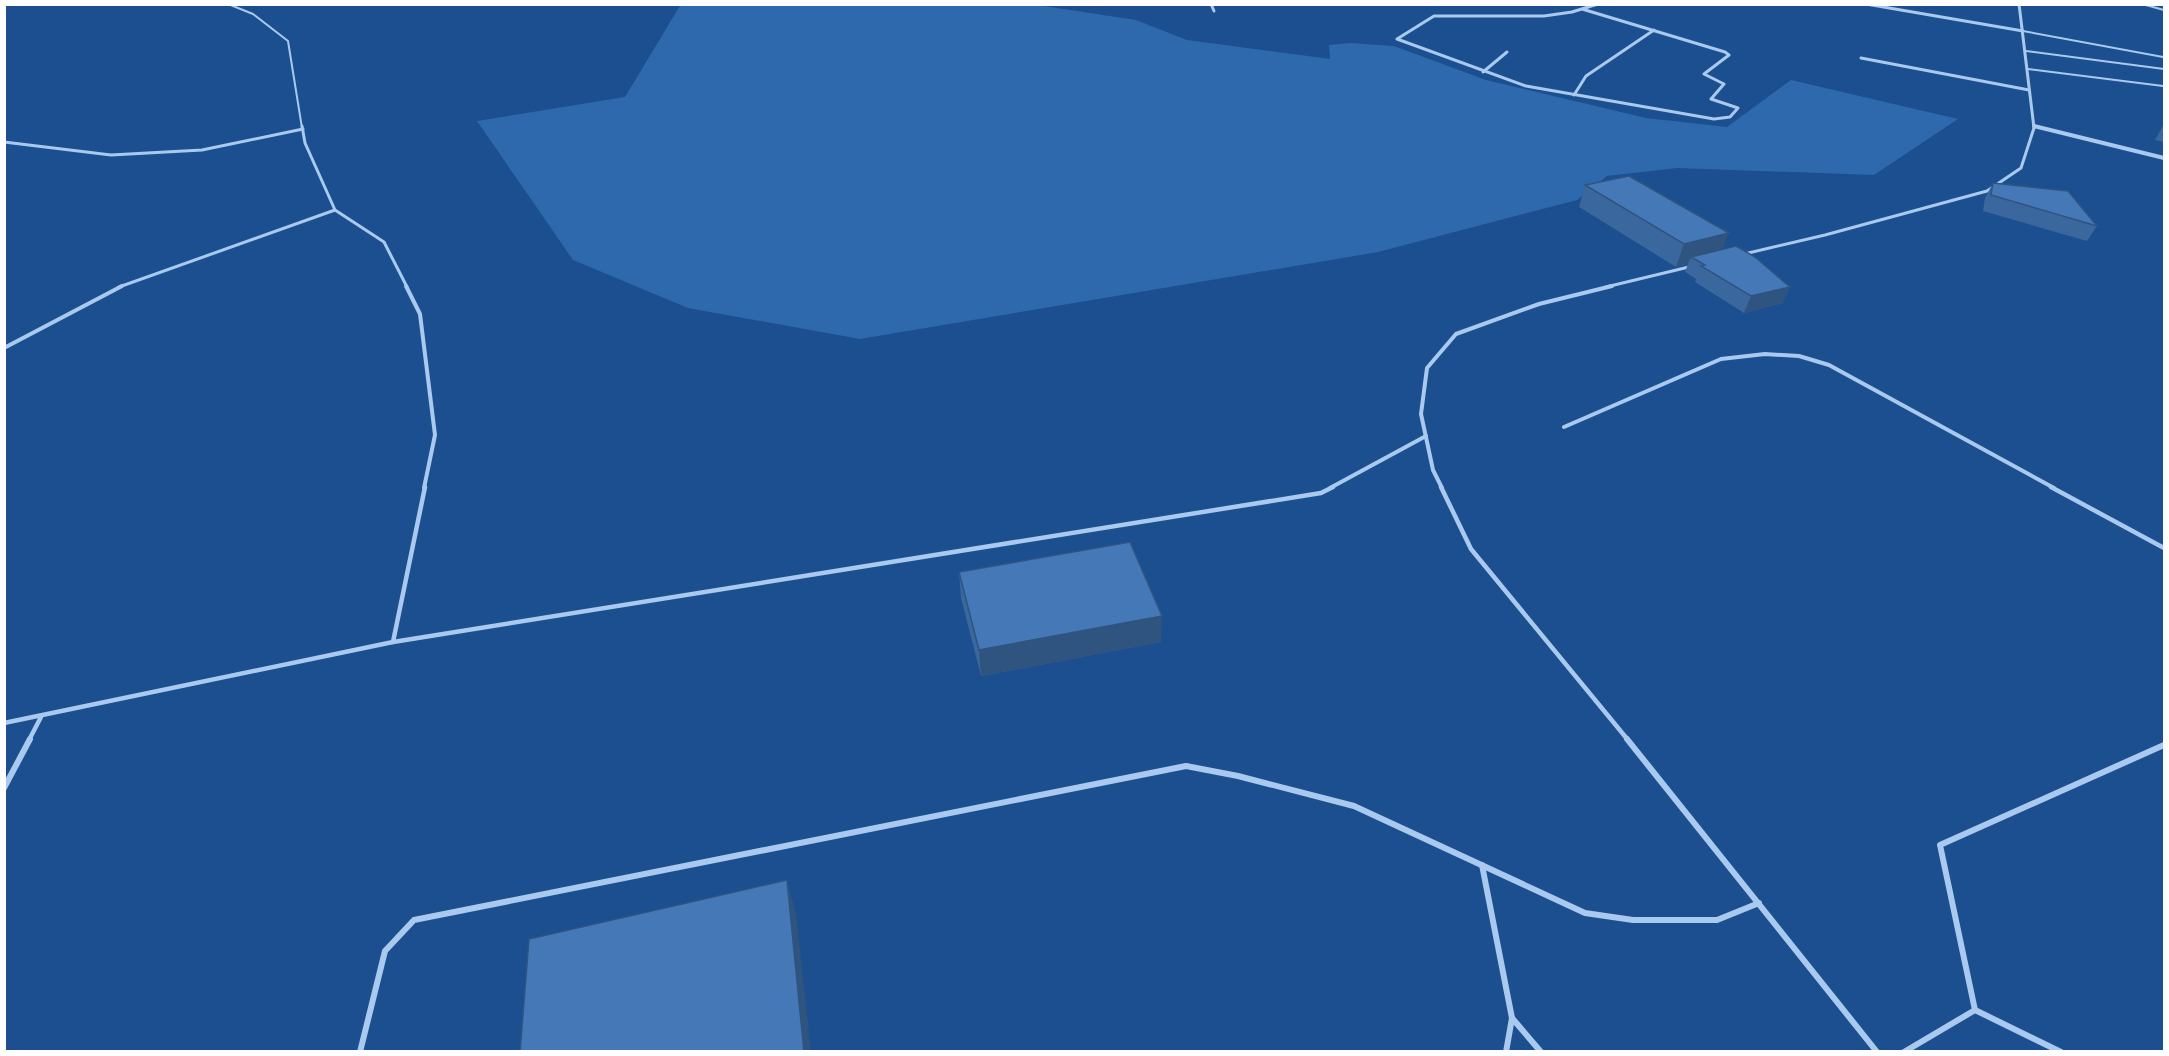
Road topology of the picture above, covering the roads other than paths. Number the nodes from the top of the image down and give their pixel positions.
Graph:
1 (228, 4) edge
2 (1211, 4) edge
3 (1598, 4) edge
4 (1866, 4) edge
5 (2019, 4) edge
6 (2142, 4) edge
7 (1582, 9) junction
8 (2164, 9) edge
9 (1214, 11) dead end
10 (1654, 30) junction
11 (2023, 31) junction
12 (1507, 51) dead end
13 (2026, 51) junction
14 (2163, 57) edge
15 (1861, 58) dead end
16 (2028, 69) junction
17 (2164, 69) edge
18 (1483, 72) junction
19 (2163, 86) dead end
20 (2030, 90) junction
21 (1574, 95) junction
22 (2034, 128) junction
23 (303, 129) junction
24 (4, 142) edge
25 (2164, 158) edge
26 (335, 210) junction
27 (1739, 255) edge
28 (1696, 266) edge
29 (4, 348) edge
30 (1564, 427) dead end
31 (1426, 436) junction
32 (2164, 548) edge
33 (393, 642) junction
34 (40, 717) junction
35 (4, 723) edge
36 (2164, 746) edge
37 (4, 788) edge
38 (1482, 865) junction
39 (1759, 903) junction
40 (1975, 1010) junction
41 (1512, 1018) junction
42 (360, 1052) edge
43 (1506, 1052) edge
44 (1541, 1052) edge
45 (1877, 1052) edge
46 (1904, 1052) edge
47 (2061, 1052) edge

1 - 23 lane
2 - 9 street
3 - 7 street
4 - 11 street
5 - 11 street
6 - 8 lane
7 - 10 street
7 - 18 street
10 - 21 street
10 - 21 street
11 - 13 street
11 - 14 lane
12 - 18 street
13 - 16 street
13 - 17 lane
15 - 20 street
16 - 19 lane
16 - 20 street
18 - 21 street
20 - 22 street
22 - 25 street
22 - 27 lane
23 - 24 lane
23 - 26 lane
26 - 29 lane
26 - 33 lane
28 - 31 lane
30 - 32 lane
31 - 33 lane
31 - 39 lane
33 - 34 lane
34 - 35 lane
34 - 37 lane
36 - 40 lane
38 - 39 lane
38 - 41 lane
38 - 42 lane
39 - 45 lane
40 - 46 lane
40 - 47 lane
41 - 43 lane
41 - 44 lane

